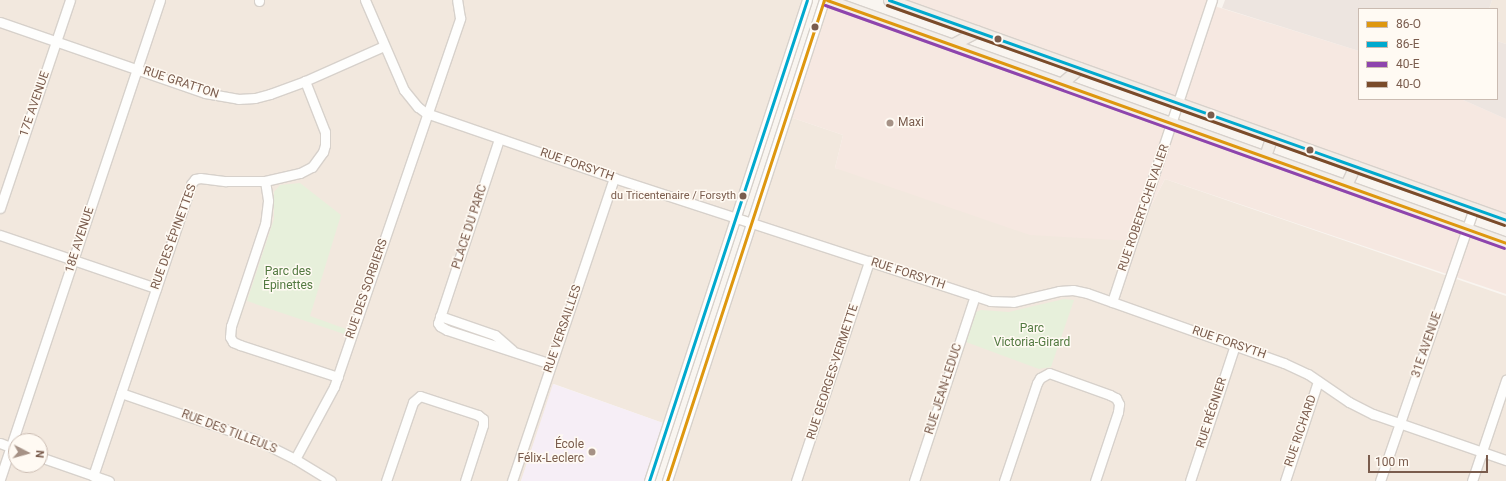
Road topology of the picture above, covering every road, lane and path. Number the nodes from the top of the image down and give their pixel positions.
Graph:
1 (70, 0) edge
2 (160, 0) edge
3 (365, 0) edge
4 (457, 0) edge
5 (807, 0) edge
6 (825, 0) edge
7 (889, 0) edge
8 (1212, 0) edge
9 (0, 22) edge
10 (977, 31) junction
11 (56, 42) junction
12 (953, 44) junction
13 (384, 46) junction
14 (1079, 68) junction
15 (137, 69) junction
16 (305, 81) junction
17 (1062, 83) junction
18 (1178, 103) junction
19 (426, 113) junction
20 (1172, 123) junction
21 (1272, 136) junction
22 (499, 139) junction
23 (1265, 156) junction
24 (1355, 166) junction
25 (614, 178) junction
26 (266, 181) junction
27 (1346, 185) junction
28 (0, 208) edge
29 (1474, 208) junction
30 (736, 218) junction
31 (1506, 220) edge
32 (752, 223) junction
33 (1467, 229) junction
34 (0, 235) edge
35 (1506, 243) edge
36 (73, 260) junction
37 (869, 262) junction
38 (156, 288) junction
39 (975, 296) junction
40 (1112, 302) junction
41 (1235, 345) junction
42 (551, 364) junction
43 (338, 377) junction
44 (1506, 380) edge
45 (1318, 381) junction
46 (121, 393) junction
47 (1399, 424) junction
48 (18, 433) edge
49 (1482, 452) junction
50 (295, 459) junction
51 (8, 460) edge
52 (48, 460) edge
53 (1506, 460) edge
54 (93, 476) junction
55 (0, 479) edge
56 (109, 481) edge
57 (332, 481) edge
58 (386, 481) edge
59 (465, 481) edge
60 (512, 481) edge
61 (649, 481) edge
62 (667, 481) edge
63 (796, 481) edge
64 (914, 481) edge
65 (1004, 481) edge
66 (1095, 481) edge
67 (1190, 481) edge
68 (1285, 481) edge
69 (1380, 481) edge
70 (1472, 481) edge

1 - 11 street, 17E AVENUE
2 - 15 street, 18E AVENUE
3 - 13 street, RUE FORSYTH
4 - 19 street, RUE DES SORBIERS
5 - 30 street
6 - 12 main road
6 - 32 street
7 - 10 main road
8 - 18 street, RUE ROBERT-CHEVALIER
9 - 11 street, RUE GRATTON
10 - 12 main road
10 - 14 main road
11 - 15 street, RUE GRATTON
11 - 28 street, 17E AVENUE
12 - 17 main road
13 - 16 street, RUE GRATTON
13 - 19 street, RUE FORSYTH
14 - 17 main road
14 - 18 main road
15 - 16 street, RUE GRATTON
15 - 36 street, 18E AVENUE
16 - 26 street, RUE DES ÉPINETTES
17 - 20 main road
18 - 20 street, RUE ROBERT-CHEVALIER
18 - 21 main road
19 - 22 street, RUE FORSYTH
19 - 43 street, RUE DES SORBIERS
20 - 23 main road
20 - 40 street, RUE ROBERT-CHEVALIER
21 - 23 main road
21 - 24 main road
22 - 25 street, RUE FORSYTH
22 - 42 street, PLACE DU PARC
23 - 27 main road
24 - 27 main road
24 - 29 main road
25 - 30 street, RUE FORSYTH
25 - 42 street, RUE VERSAILLES
26 - 38 street, RUE DES ÉPINETTES
26 - 43 street
27 - 33 main road
29 - 31 main road
29 - 33 street, 31E AVENUE
30 - 32 street, RUE FORSYTH
30 - 61 street
32 - 37 street, RUE FORSYTH
32 - 62 street
33 - 35 main road
33 - 47 street, 31E AVENUE
34 - 36 street
36 - 38 street
36 - 48 street, 18E AVENUE
37 - 39 street, RUE FORSYTH
37 - 63 street, RUE GEORGES-VERMETTE
38 - 46 street, RUE DES ÉPINETTES
39 - 40 street, RUE FORSYTH
39 - 64 street, RUE JEAN-LEDUC
40 - 41 street, RUE FORSYTH
41 - 45 street, RUE FORSYTH
41 - 67 street, RUE RÉGNIER
42 - 60 street, RUE VERSAILLES
43 - 50 street, RUE DES SORBIERS
44 - 49 street
45 - 47 street, RUE FORSYTH
45 - 68 street, RUE RICHARD
46 - 50 street, RUE DES TILLEULS
46 - 54 street, RUE DES ÉPINETTES
47 - 49 street, RUE FORSYTH
47 - 69 street, 31E AVENUE
49 - 53 street, RUE FORSYTH
49 - 70 street
50 - 57 street, RUE DES TILLEULS
51 - 55 street, 18E AVENUE
52 - 54 street
54 - 56 street
58 - 59 street
65 - 66 street

